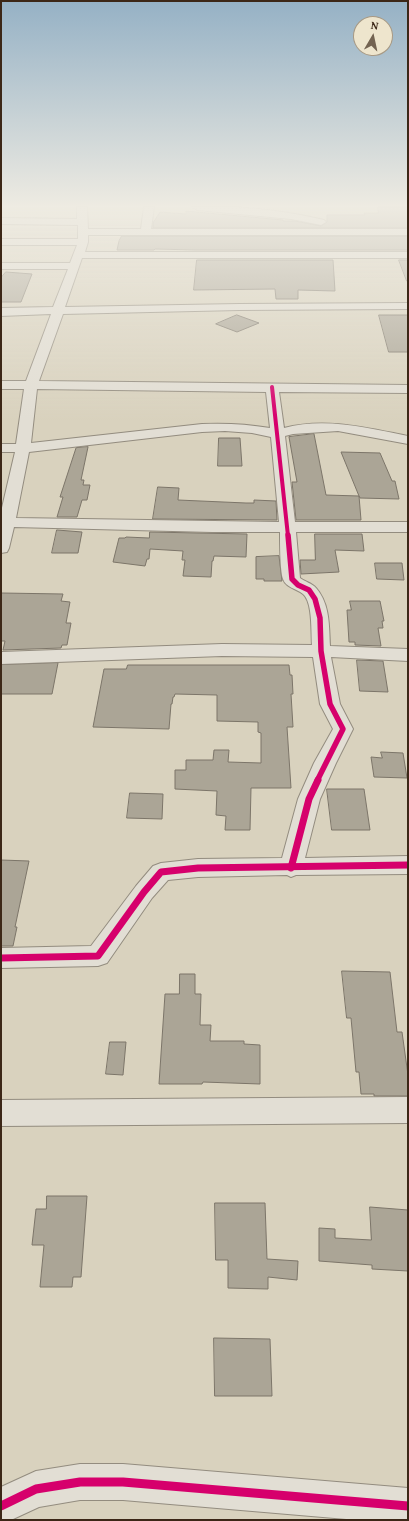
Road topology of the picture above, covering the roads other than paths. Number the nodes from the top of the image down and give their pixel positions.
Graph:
1 (69, 278) edge
2 (408, 306) edge
3 (58, 309) junction
4 (1, 312) edge
5 (1, 385) edge
6 (31, 385) junction
7 (272, 387) junction
8 (408, 388) edge
9 (278, 434) junction
10 (408, 440) edge
11 (1, 448) edge
12 (23, 448) junction
13 (4, 522) edge
14 (408, 527) edge
15 (288, 528) junction
16 (1, 548) edge
17 (321, 651) junction
18 (408, 656) edge
19 (1, 658) edge
20 (408, 865) edge
21 (291, 868) junction
22 (1, 958) edge
23 (408, 1110) edge
24 (1, 1113) edge
25 (1, 1506) edge
26 (408, 1506) edge

1 - 3 street
2 - 3 street
3 - 4 street
3 - 6 street
5 - 6 street
6 - 7 street
6 - 12 street
7 - 8 street
7 - 9 street
9 - 10 street
9 - 12 street
9 - 15 street
11 - 12 street
12 - 13 street
13 - 15 street
13 - 16 street
14 - 15 street
15 - 17 street
17 - 18 street
17 - 19 street
17 - 21 street
20 - 21 street
21 - 22 street
23 - 24 street
25 - 26 street

